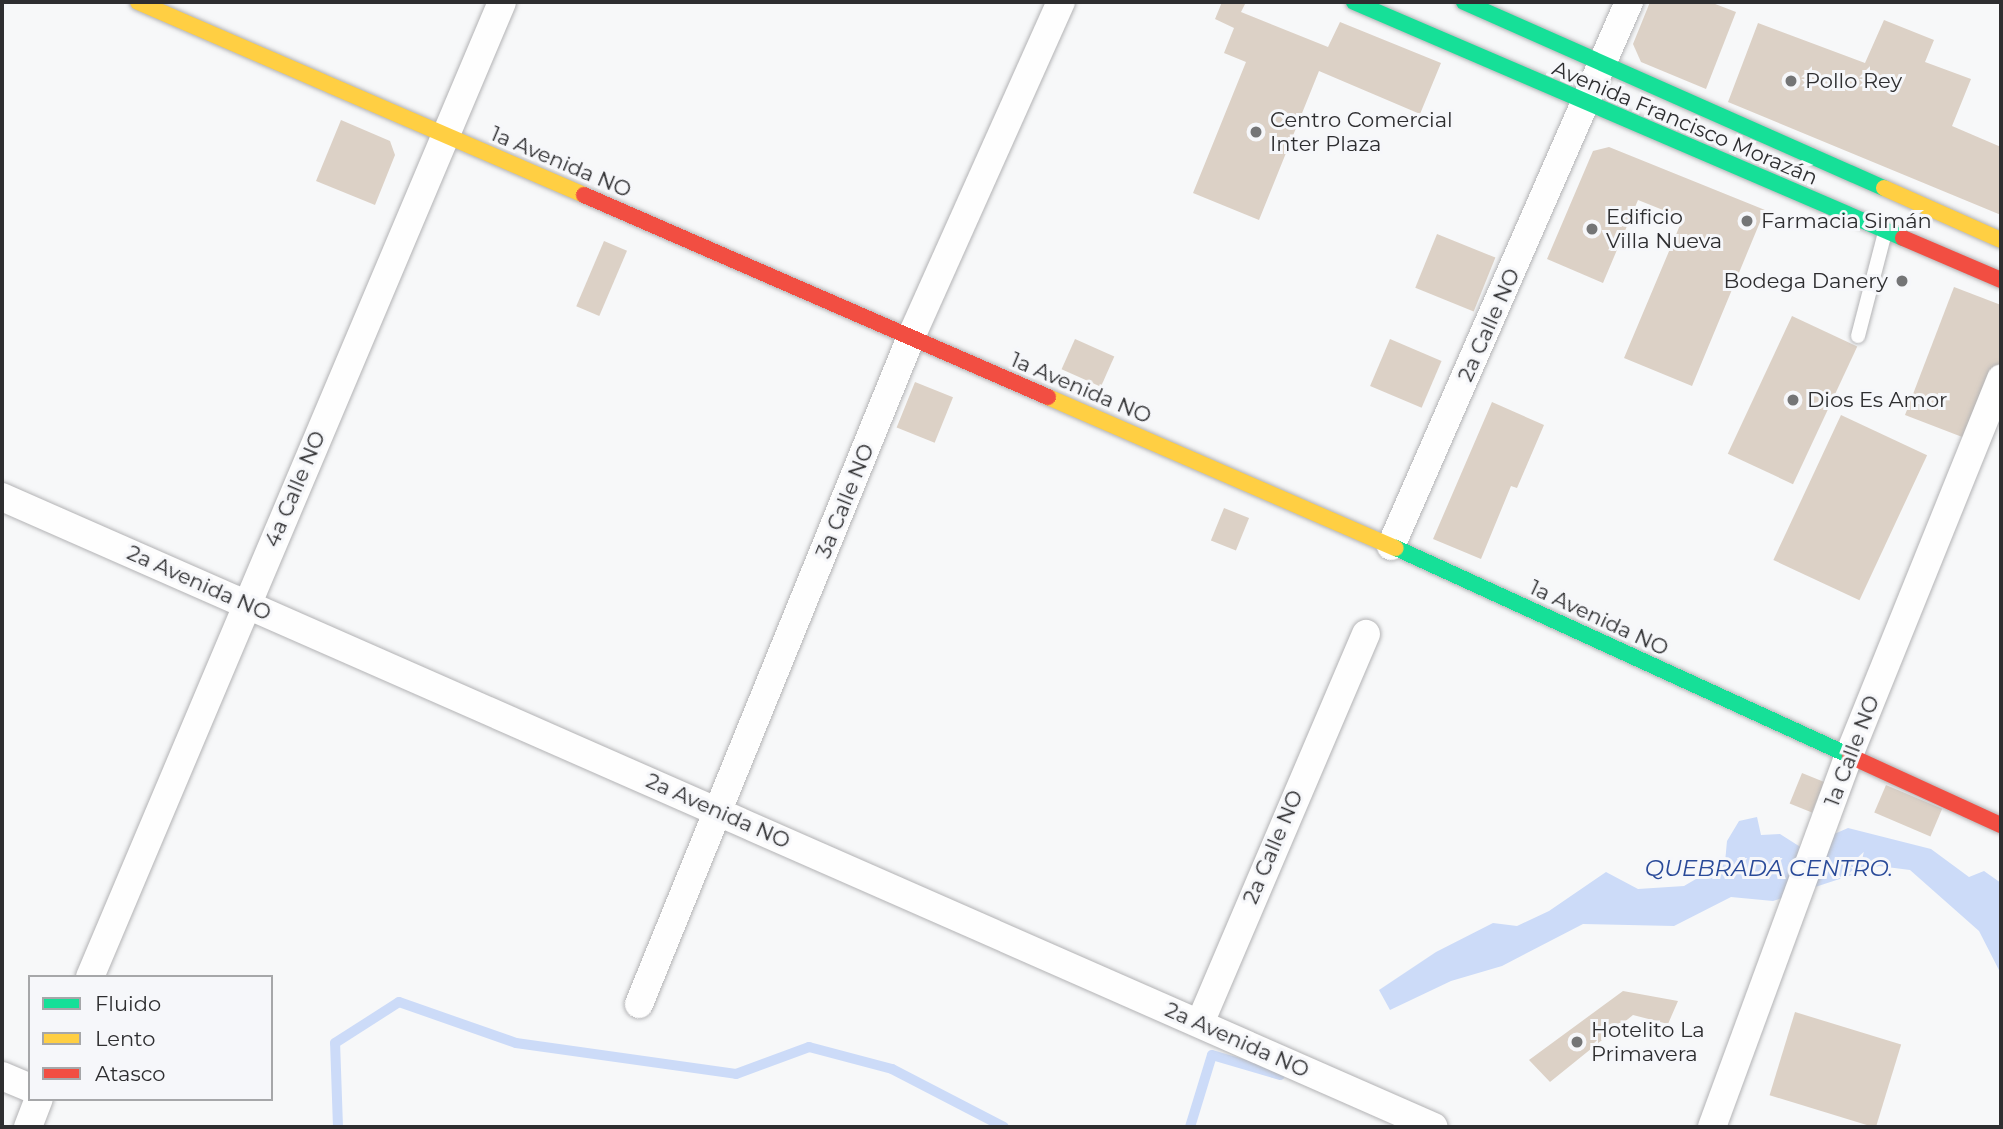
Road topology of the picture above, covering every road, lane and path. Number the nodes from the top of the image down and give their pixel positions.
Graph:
1 (138, 2) edge
2 (502, 2) edge
3 (1060, 2) edge
4 (1354, 2) edge
5 (1464, 2) edge
6 (1629, 2) edge
7 (1603, 63) junction
8 (1587, 104) junction
9 (445, 135) junction
10 (1885, 231) junction
11 (2001, 240) edge
12 (2001, 280) edge
13 (1858, 336) dead end
14 (911, 337) junction
15 (2001, 378) edge
16 (2, 497) edge
17 (1391, 545) junction
18 (247, 604) junction
19 (1366, 634) dead end
20 (1849, 755) junction
21 (719, 811) junction
22 (2001, 825) edge
23 (91, 975) edge
24 (639, 1004) dead end
25 (1200, 1023) junction
26 (2, 1076) edge
27 (28, 1087) edge
28 (38, 1101) edge
29 (28, 1127) edge
30 (1434, 1127) edge
31 (1712, 1127) edge

1 - 9 street, 1a Avenida NO
2 - 9 street, 4a Calle NO
3 - 14 street, 3a Calle NO
4 - 8 street, Avenida Francisco Morazán
5 - 7 street, Avenida Francisco Morazán
6 - 7 street, 2a Calle NO
7 - 8 street, 2a Calle NO
7 - 11 street, Avenida Francisco Morazán
8 - 10 street, Avenida Francisco Morazán
8 - 17 street, 2a Calle NO
9 - 14 street, 1a Avenida NO
9 - 18 street, 4a Calle NO
10 - 12 street, Avenida Francisco Morazán
10 - 13 lane
14 - 17 street, 1a Avenida NO
14 - 21 street, 3a Calle NO
15 - 20 street, 1a Calle NO
16 - 18 street, 2a Avenida NO
17 - 20 street, 1a Avenida NO
18 - 21 street, 2a Avenida NO
18 - 23 street, 4a Calle NO
19 - 25 street, 2a Calle NO
20 - 22 street, 1a Avenida NO
20 - 31 street, 1a Calle NO
21 - 24 street, 3a Calle NO
21 - 25 street, 2a Avenida NO
25 - 30 street, 2a Avenida NO
26 - 27 street
28 - 29 street

